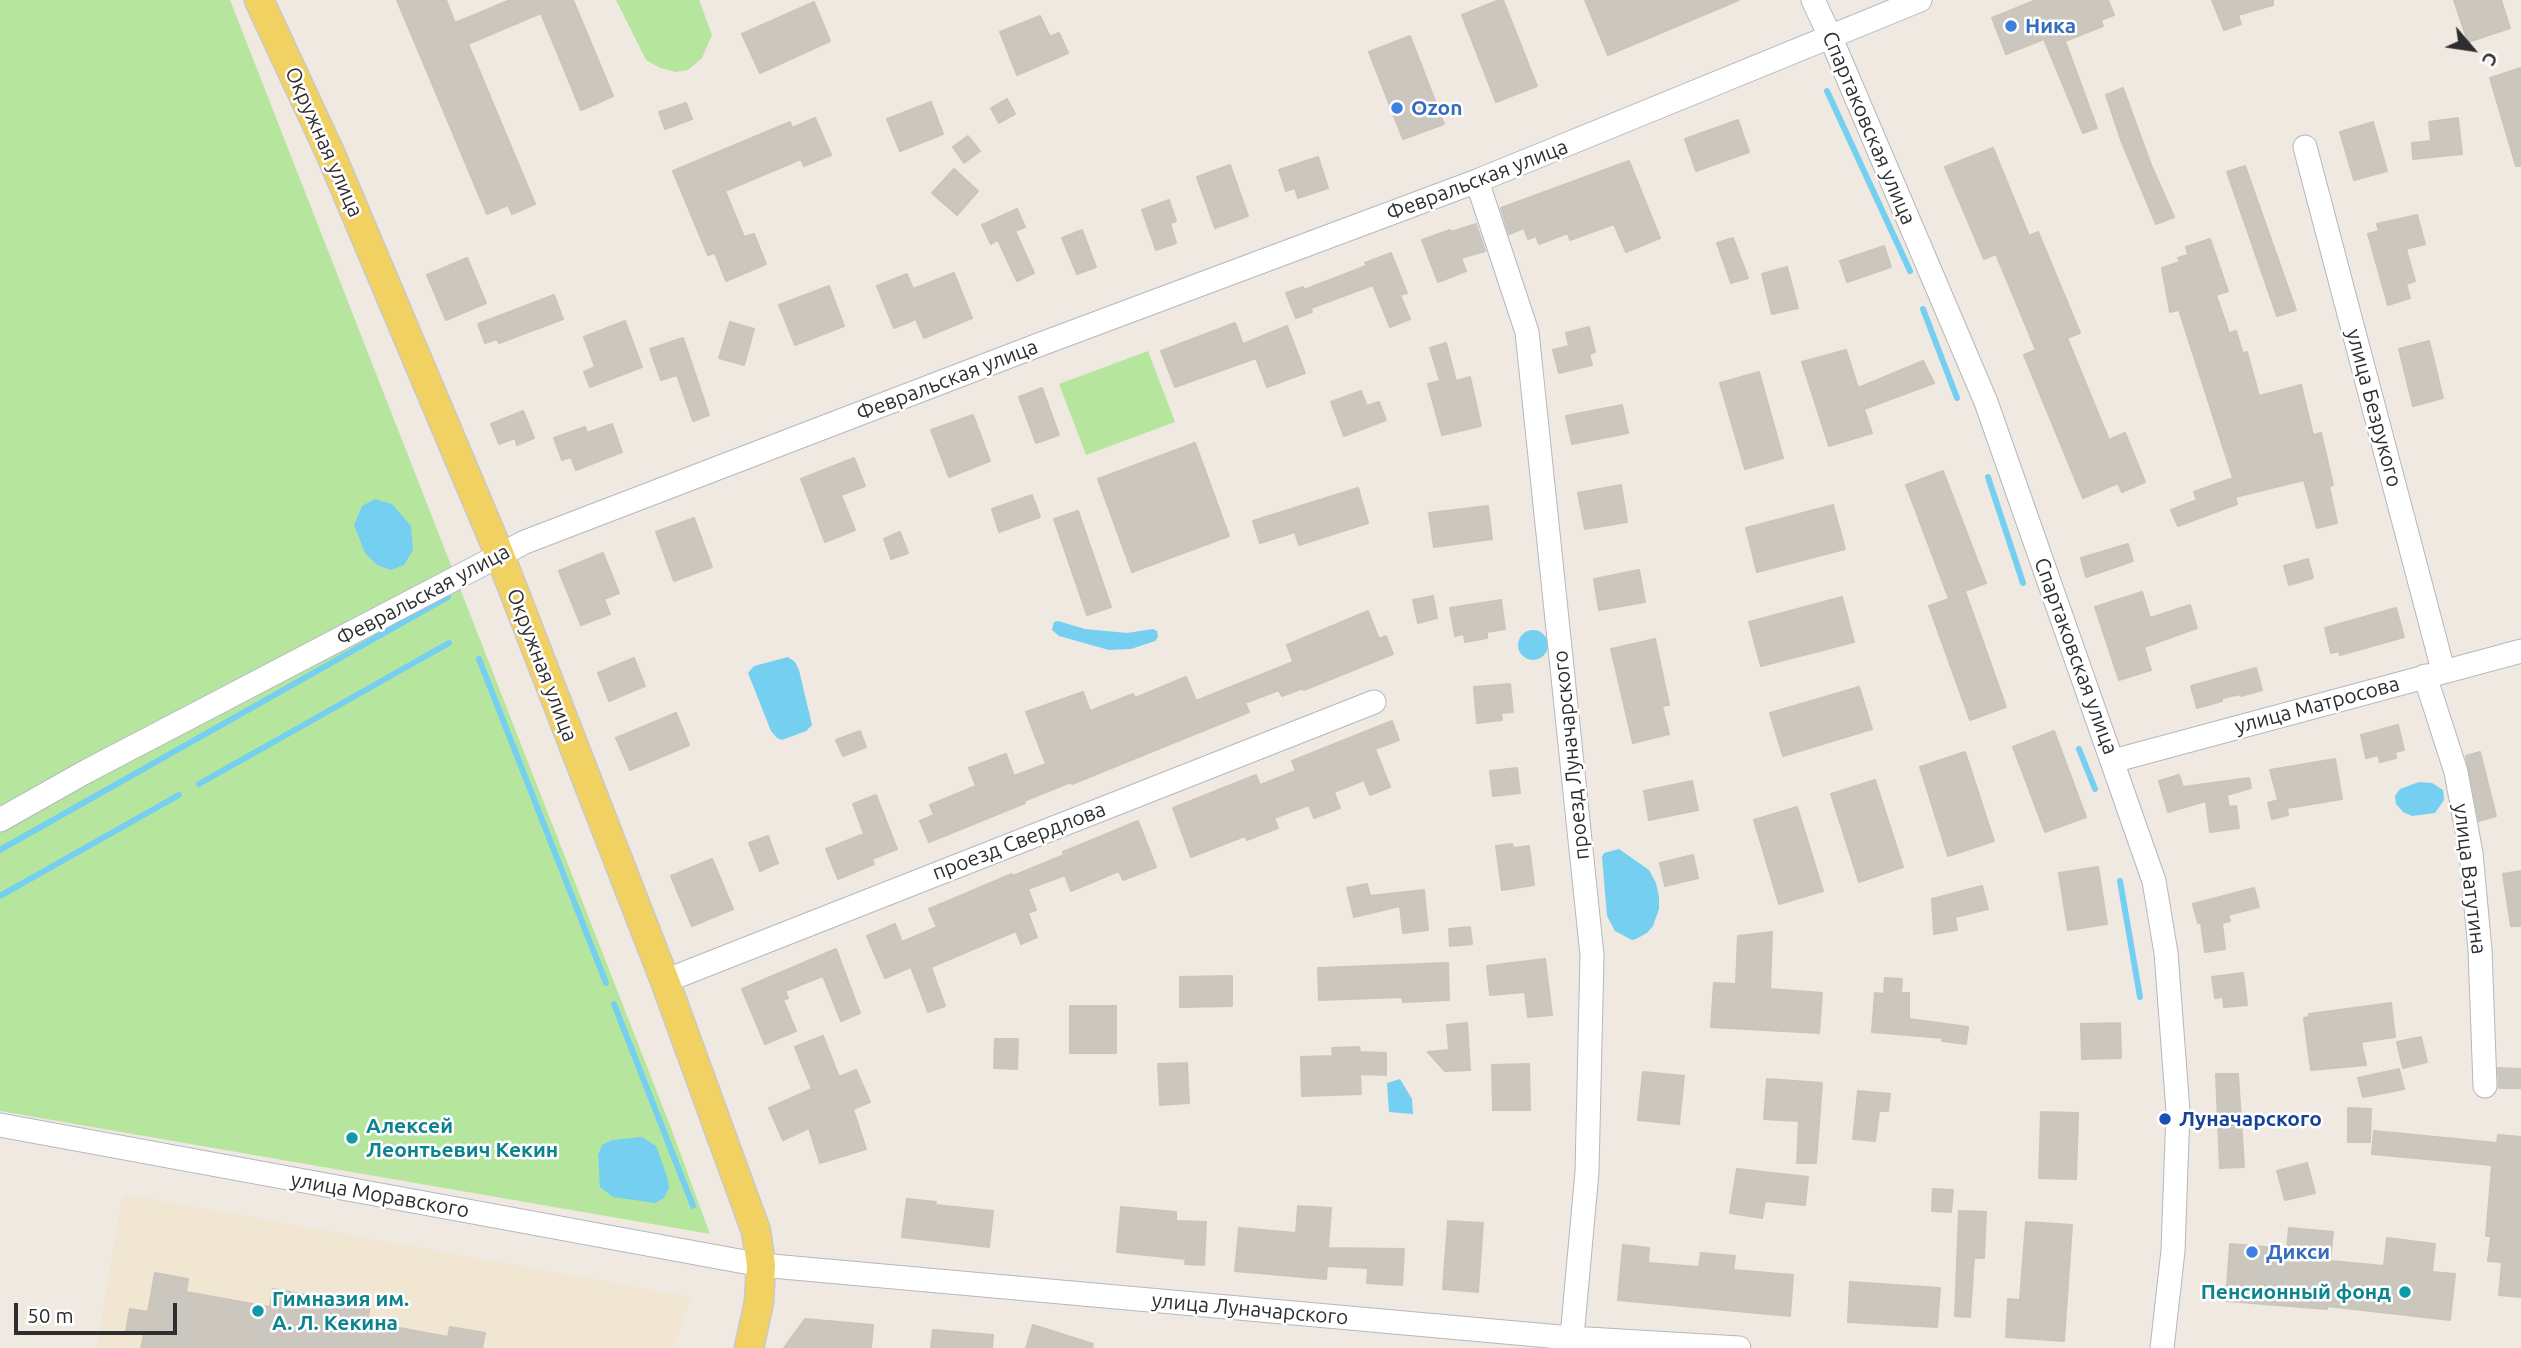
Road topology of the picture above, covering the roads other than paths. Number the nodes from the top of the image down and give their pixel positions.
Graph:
1 (259, 0) edge
2 (1813, 0) edge
3 (1920, 0) edge
4 (1830, 36) junction
5 (2305, 147) dead end
6 (1477, 181) junction
7 (499, 553) junction
8 (2521, 651) edge
9 (2434, 673) junction
10 (1374, 702) dead end
11 (2113, 761) junction
12 (0, 820) edge
13 (665, 981) junction
14 (2485, 1086) dead end
15 (0, 1125) edge
16 (761, 1265) junction
17 (1571, 1343) edge
18 (748, 1348) edge
19 (1739, 1348) edge
20 (2162, 1348) edge

1 - 7 main road, Окружная улица
2 - 4 street, Спартаковская улица
3 - 4 street, Февральская улица
4 - 6 street, Февральская улица
4 - 11 street, Спартаковская улица
5 - 9 street, улица Безрукого
6 - 7 street, Февральская улица
6 - 17 street, проезд Луначарского
7 - 12 street, Февральская улица
7 - 13 main road, Окружная улица
8 - 9 street, улица Матросова
9 - 11 street, улица Матросова
9 - 14 street, улица Ватутина
10 - 13 street, проезд Свердлова
11 - 20 street, Спартаковская улица
13 - 16 main road, Окружная улица
15 - 16 street, улица Моравского
16 - 17 street, улица Луначарского
16 - 18 main road, Окружная улица
17 - 19 street, улица Луначарского

